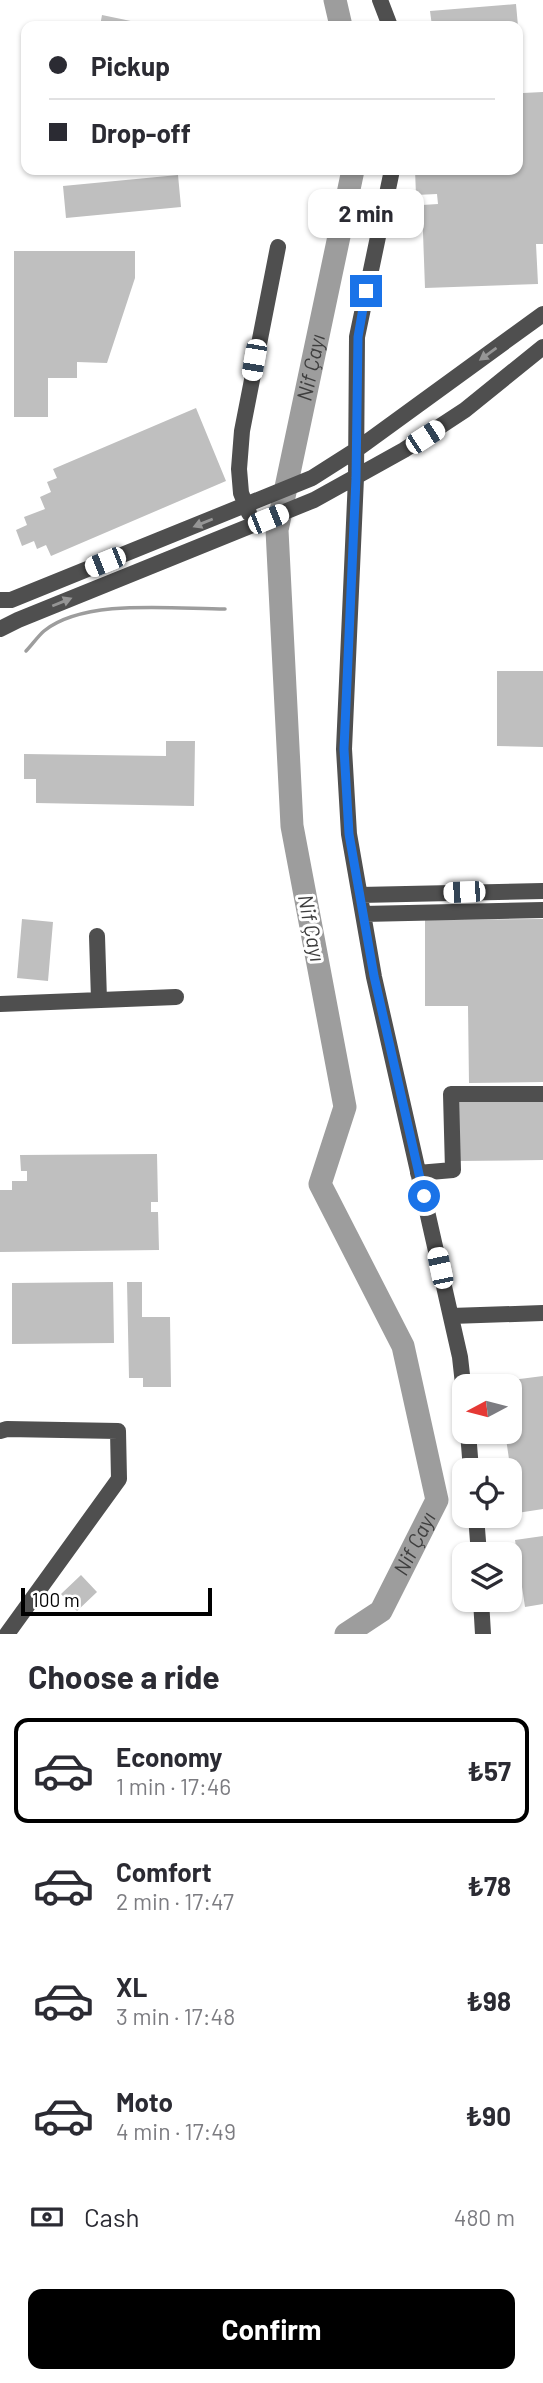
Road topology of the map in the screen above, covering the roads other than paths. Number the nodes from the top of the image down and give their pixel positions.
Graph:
1 (380, 0) edge
2 (388, 21) edge
3 (391, 175) edge
4 (278, 247) dead end
5 (543, 314) edge
6 (543, 347) edge
7 (356, 450) junction
8 (356, 478) junction
9 (246, 505) junction
10 (260, 522) junction
11 (0, 600) edge
12 (0, 607) edge
13 (0, 630) edge
14 (543, 891) edge
15 (360, 895) junction
16 (543, 910) edge
17 (363, 914) junction
18 (97, 936) dead end
19 (176, 997) dead end
20 (99, 1000) junction
21 (0, 1004) edge
22 (543, 1094) edge
23 (418, 1173) junction
24 (543, 1313) edge
25 (451, 1315) junction
26 (462, 1374) edge
27 (0, 1431) edge
28 (482, 1612) edge
29 (7, 1634) edge
30 (483, 1634) edge

1 - 2 street
3 - 7 street
4 - 9 street
5 -> 7 street
6 - 8 street
7 - 8 street
7 - 9 street
8 - 10 street
8 - 15 street
9 - 10 street
9 -> 11 street
13 -> 10 street
12 - 13 street
14 - 15 street
15 - 17 street
16 - 17 street
17 - 23 street
18 - 20 street
19 - 20 street
20 - 21 street
22 - 23 street
23 - 25 street
24 - 25 street
25 - 26 street
27 - 29 street
28 - 30 street

